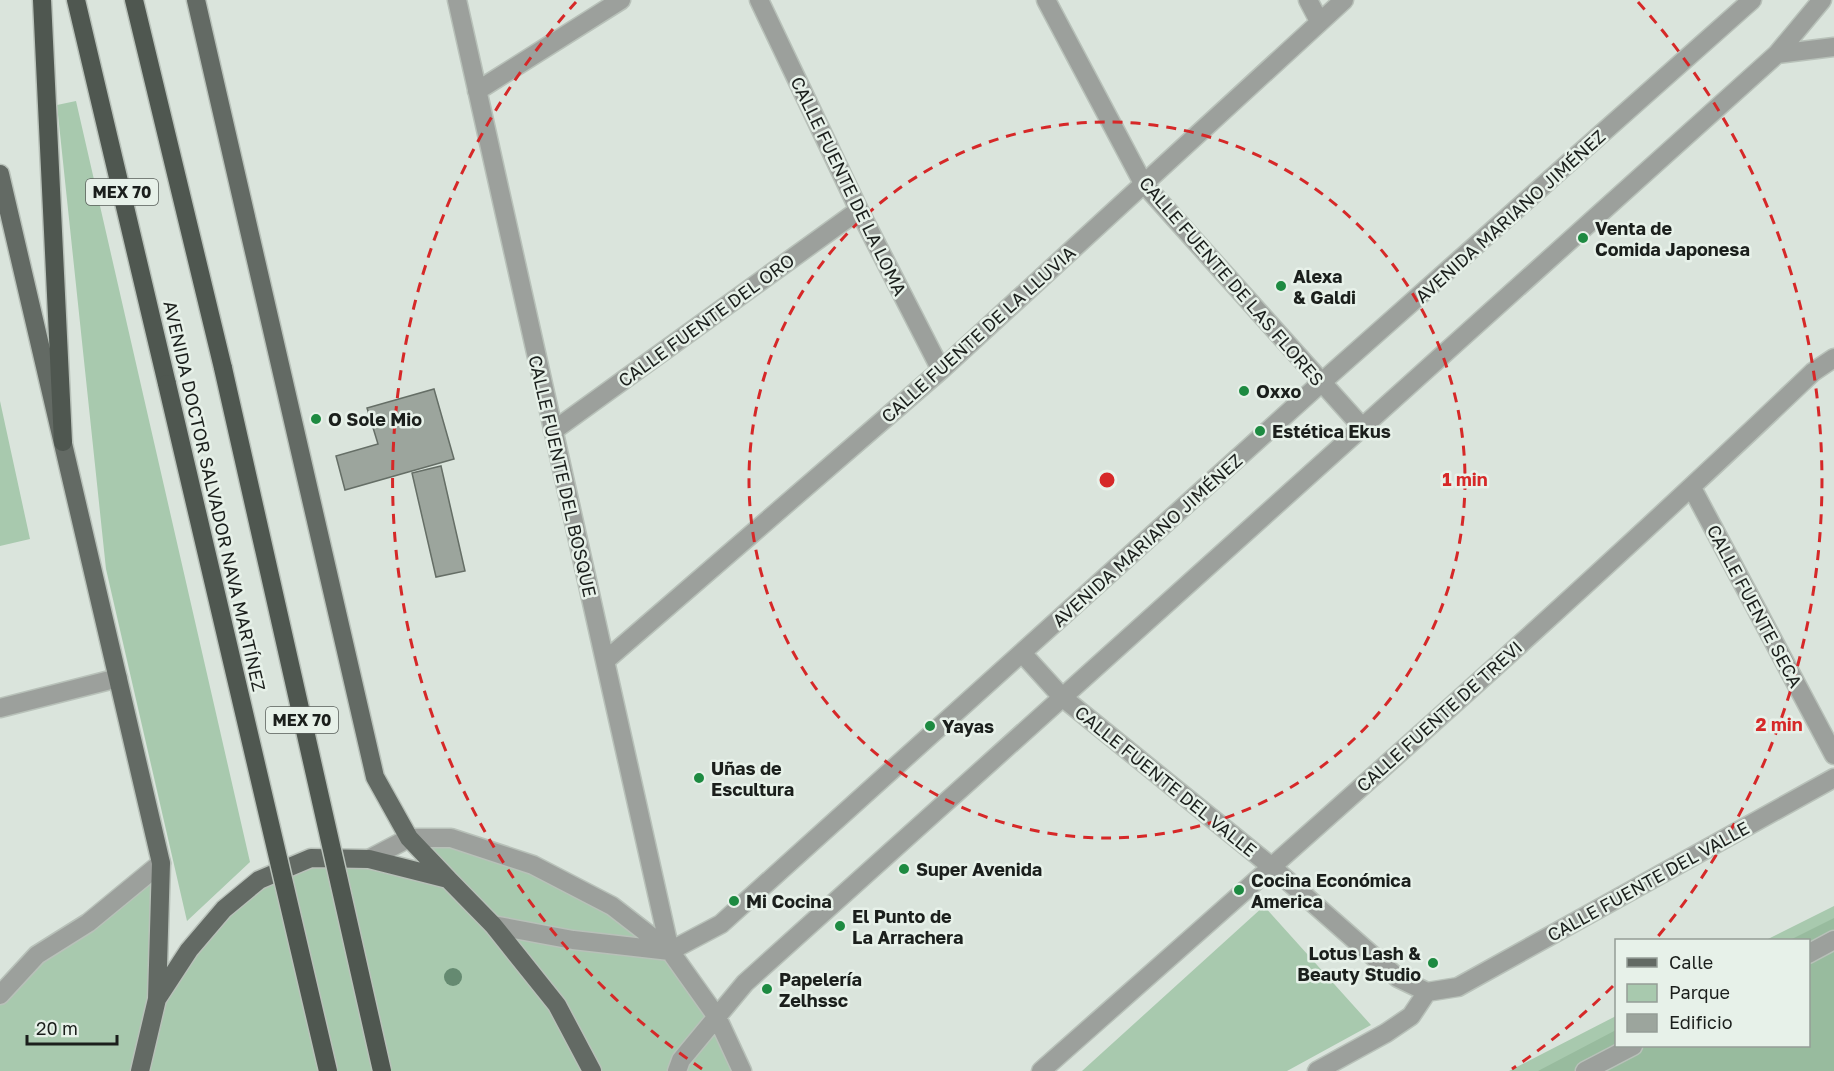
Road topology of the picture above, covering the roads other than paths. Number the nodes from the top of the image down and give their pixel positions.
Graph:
1 (42, 0) edge
2 (76, 0) edge
3 (134, 0) edge
4 (196, 0) edge
5 (457, 0) edge
6 (621, 0) edge
7 (759, 0) edge
8 (1046, 0) edge
9 (1308, 0) edge
10 (1344, 0) edge
11 (1752, 0) edge
12 (1822, 0) edge
13 (1319, 21) junction
14 (1834, 47) edge
15 (1777, 54) junction
16 (477, 91) junction
17 (0, 174) edge
18 (1143, 183) junction
19 (859, 210) junction
20 (1834, 358) edge
21 (941, 370) junction
22 (1322, 382) junction
23 (1362, 427) junction
24 (553, 431) junction
25 (63, 442) junction
26 (1692, 488) junction
27 (1022, 653) junction
28 (605, 661) junction
29 (118, 678) junction
30 (1062, 697) junction
31 (0, 708) edge
32 (1834, 755) edge
33 (1834, 777) edge
34 (409, 838) junction
35 (369, 859) junction
36 (161, 863) junction
37 (1272, 867) junction
38 (448, 879) junction
39 (493, 925) junction
40 (1834, 940) edge
41 (670, 951) junction
42 (1810, 953) edge
43 (1427, 992) junction
44 (0, 995) edge
45 (157, 999) junction
46 (717, 1017) junction
47 (1631, 1047) edge
48 (140, 1071) edge
49 (328, 1071) edge
50 (382, 1071) edge
51 (592, 1071) edge
52 (677, 1071) edge
53 (742, 1071) edge
54 (1041, 1071) edge
55 (1317, 1071) edge
56 (1585, 1071) edge

1 - 25 highway
2 - 49 highway, AVENIDA DOCTOR SALVADOR NAVA MARTÍNEZ / MEX 70, bridge
3 - 50 highway, AVENIDA DOCTOR SALVADOR NAVA MARTÍNEZ / MEX 70, bridge
4 - 34 main road
5 - 16 street, CALLE FUENTE DEL BOSQUE
6 - 16 street
7 - 19 street, CALLE FUENTE DE LA LOMA
8 - 18 street, CALLE FUENTE DE LAS FLORES
9 - 13 street
10 - 13 street, CALLE FUENTE DE LA LLUVIA
11 - 22 street, AVENIDA MARIANO JIMÉNEZ
12 - 15 street
13 - 18 street, CALLE FUENTE DE LA LLUVIA
14 - 15 street
15 - 23 street
16 - 24 street, CALLE FUENTE DEL BOSQUE
17 - 25 main road
18 - 21 street, CALLE FUENTE DE LA LLUVIA
18 - 22 street, CALLE FUENTE DE LAS FLORES
19 - 21 street, CALLE FUENTE DE LA LOMA
19 - 24 street, CALLE FUENTE DEL ORO
20 - 26 street, CALLE FUENTE DE TREVI
21 - 28 street, CALLE FUENTE DE LA LLUVIA
22 - 23 street, CALLE FUENTE DE LAS FLORES
22 - 27 street, AVENIDA MARIANO JIMÉNEZ
23 - 30 street
24 - 28 street, CALLE FUENTE DEL BOSQUE
25 - 29 main road
26 - 32 street, CALLE FUENTE SECA
26 - 37 street, CALLE FUENTE DE TREVI
27 - 30 street, CALLE FUENTE DEL VALLE
27 - 41 street, AVENIDA MARIANO JIMÉNEZ
28 - 41 street, CALLE FUENTE DEL BOSQUE
29 - 31 street
29 - 36 main road
30 - 37 street, CALLE FUENTE DEL VALLE
30 - 46 street
33 - 43 street, CALLE FUENTE DEL VALLE
34 - 35 street, CALLE FUENTE DEL BOSQUE
34 - 38 main road
34 - 41 street, CALLE FUENTE DEL BOSQUE
35 - 38 main road
35 - 45 main road
36 - 44 street
36 - 45 main road
37 - 43 street, CALLE FUENTE DEL VALLE
37 - 54 street, CALLE FUENTE DE TREVI
38 - 39 main road
39 - 41 street
39 - 51 main road
40 - 42 street
41 - 46 street, CALLE FUENTE DEL BOSQUE
43 - 55 street
45 - 48 main road
46 - 52 street
46 - 53 street, CALLE FUENTE DEL BOSQUE
47 - 56 street

